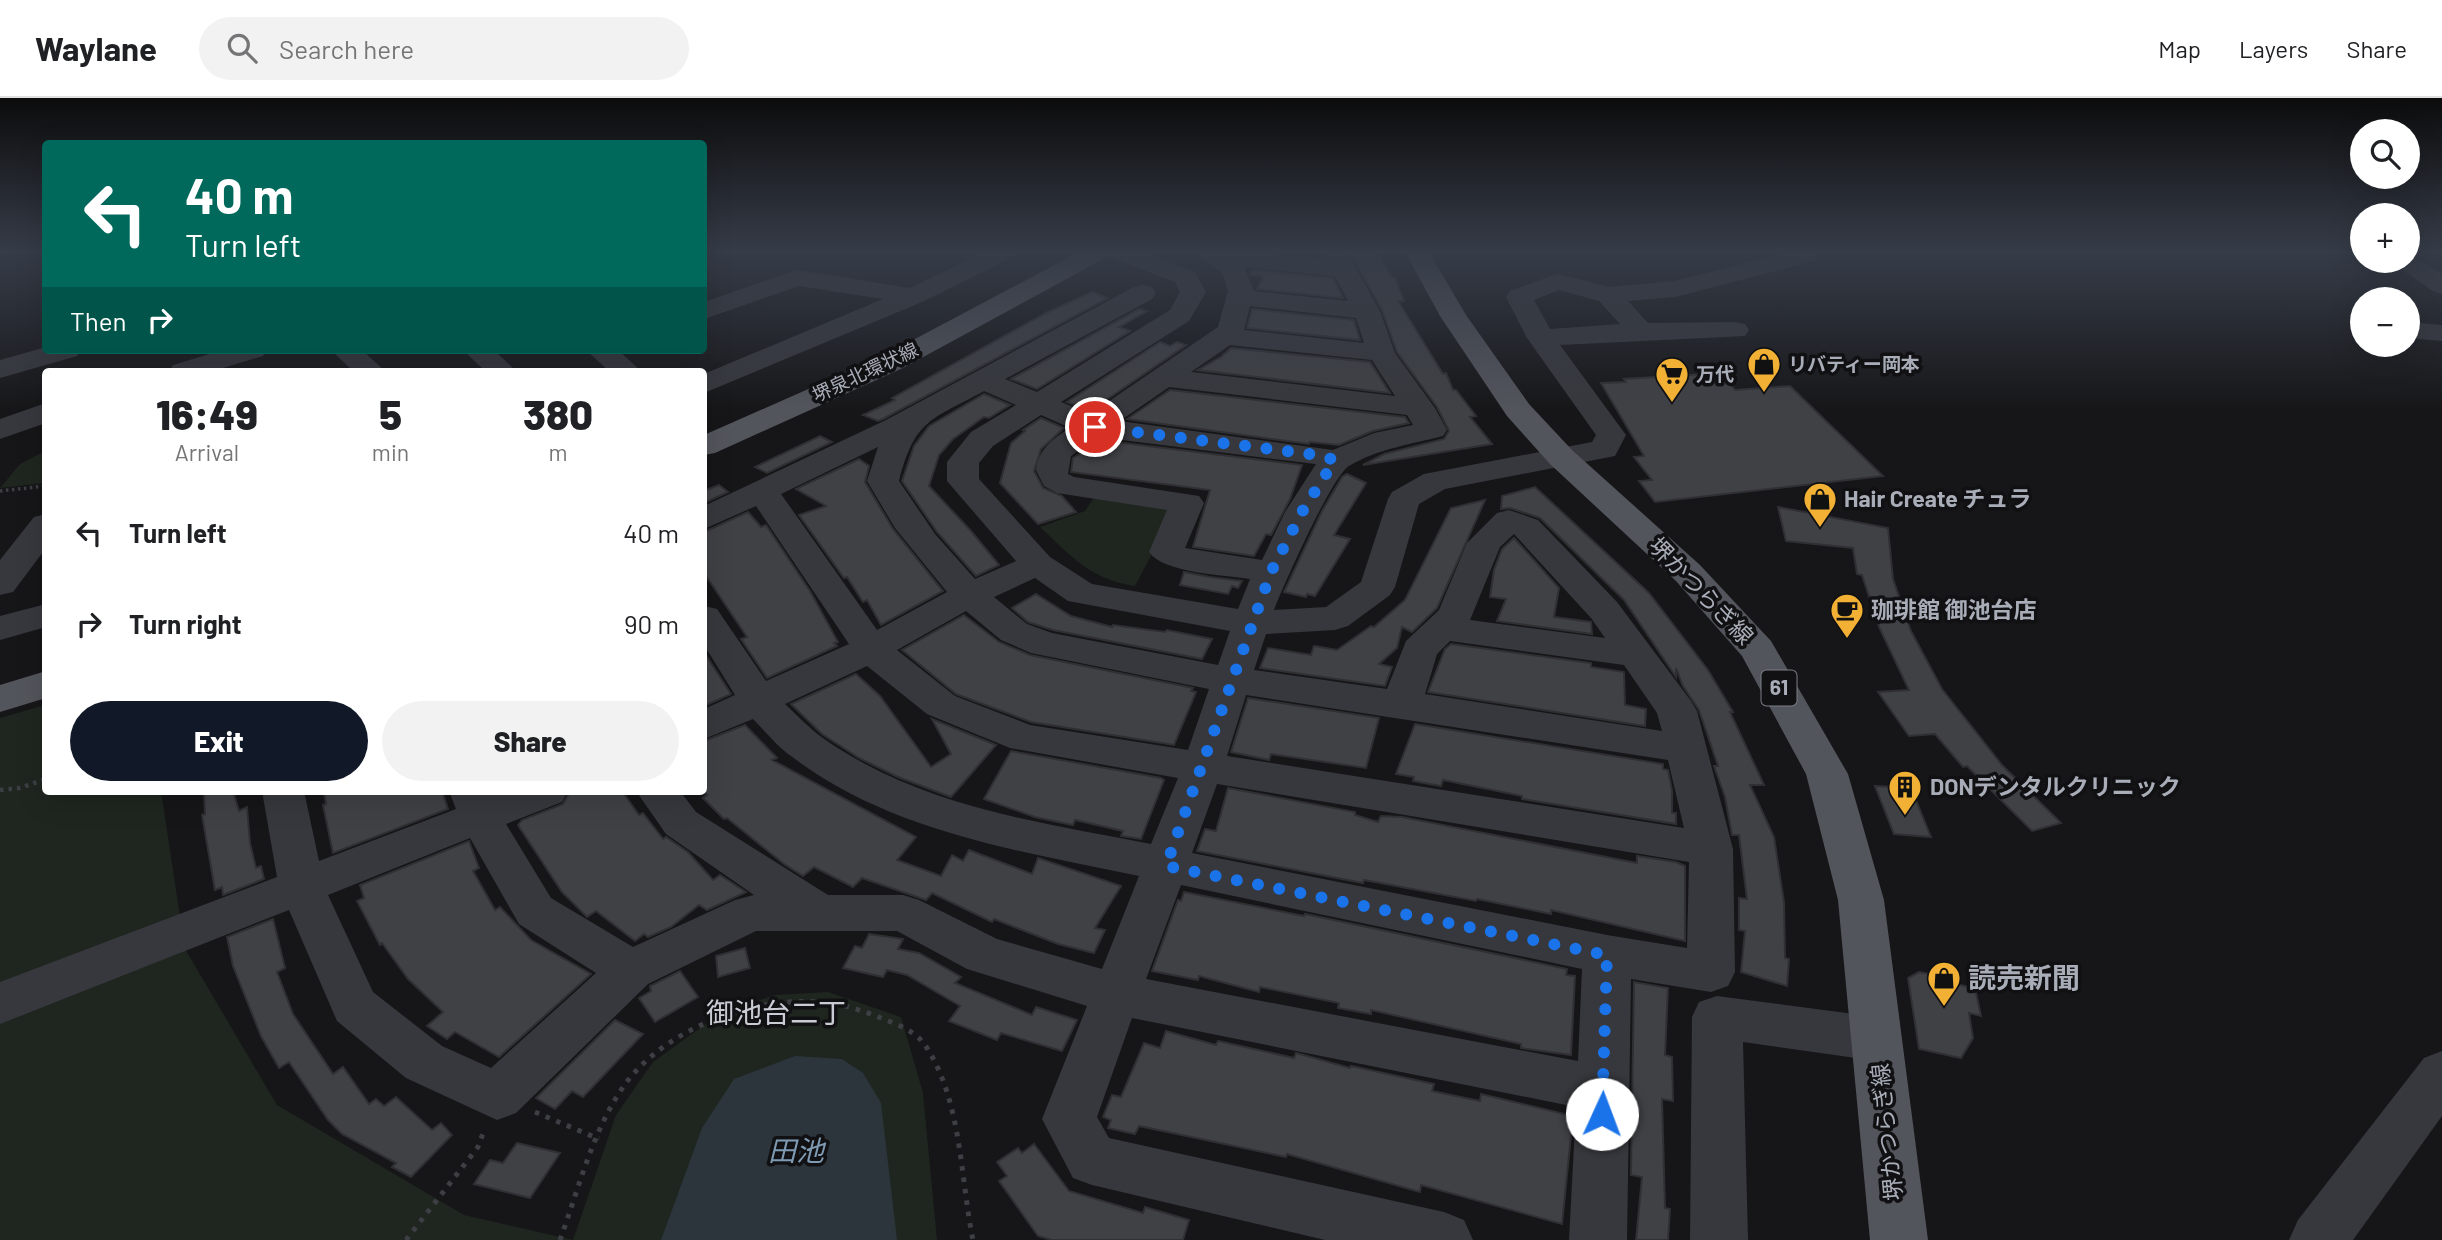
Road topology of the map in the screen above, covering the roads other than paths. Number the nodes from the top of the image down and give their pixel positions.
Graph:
1 (891, 305) edge
2 (999, 305) edge
3 (1121, 305) edge
4 (1185, 305) edge
5 (1238, 305) edge
6 (1321, 305) edge
7 (1364, 305) edge
8 (1447, 305) edge
9 (1523, 305) edge
10 (1617, 305) edge
11 (1367, 310) junction
12 (1735, 330) dead end
13 (1641, 331) junction
14 (2420, 331) edge
15 (2442, 333) edge
16 (1225, 336) junction
17 (1541, 338) junction
18 (1381, 353) junction
19 (53, 354) edge
20 (240, 354) edge
21 (350, 354) edge
22 (482, 354) edge
23 (605, 354) edge
24 (193, 368) edge
25 (367, 368) edge
26 (498, 368) edge
27 (623, 368) edge
28 (0, 369) edge
29 (1166, 378) junction
30 (984, 380) junction
31 (707, 383) edge
32 (1040, 403) junction
33 (1420, 408) junction
34 (42, 414) edge
35 (912, 418) junction
36 (1095, 427) junction
37 (0, 430) edge
38 (707, 445) edge
39 (1561, 457) junction
40 (1335, 460) junction
41 (762, 491) junction
42 (707, 518) edge
43 (42, 530) edge
44 (22, 563) edge
45 (1038, 564) junction
46 (1271, 572) junction
47 (970, 594) junction
48 (42, 616) edge
49 (707, 622) edge
50 (1251, 623) junction
51 (0, 628) edge
52 (1441, 628) junction
53 (871, 649) junction
54 (1635, 654) junction
55 (1231, 680) junction
56 (42, 685) edge
57 (0, 699) edge
58 (759, 702) junction
59 (1402, 704) junction
60 (707, 724) edge
61 (1687, 750) junction
62 (1203, 766) junction
63 (284, 795) edge
64 (526, 795) edge
65 (660, 795) edge
66 (475, 805) edge
67 (1711, 849) junction
68 (1166, 866) junction
69 (301, 885) junction
70 (820, 913) junction
71 (1607, 955) junction
72 (631, 971) junction
73 (1116, 994) junction
74 (0, 1003) edge
75 (1877, 1039) junction
76 (2442, 1074) edge
77 (1603, 1089) junction
78 (1444, 1240) edge
79 (1598, 1240) edge
80 (1719, 1240) edge
81 (1899, 1240) edge
82 (2318, 1240) edge

1 - 31 street
2 - 38 main road, 堺泉北環状線
3 - 30 street
4 - 32 street
5 - 16 street
6 - 11 street
7 - 11 street
8 - 39 main road, 堺かつらぎ線 / 61
9 - 17 street
10 - 13 street
11 - 18 street
12 - 13 street
13 - 17 street
14 - 15 street
16 - 18 street
16 - 29 street
17 - 39 street
18 - 33 street
19 - 28 street
20 - 24 street
21 - 25 street
22 - 26 street
23 - 27 street
29 - 33 street
29 - 36 street
30 - 32 street
30 - 35 street
32 - 36 street
32 - 45 street
33 - 40 street
34 - 37 street
35 - 41 street
35 - 47 street
36 - 40 street
36 - 46 street
39 - 50 street
39 - 75 main road, 堺かつらぎ線 / 61
40 - 46 street
41 - 42 street
41 - 53 street
43 - 44 street
45 - 47 street
45 - 50 street
46 - 50 street
47 - 53 street
47 - 55 street
48 - 51 street
49 - 58 street
50 - 55 street
52 - 54 street
52 - 54 street
52 - 59 street
53 - 58 street
53 - 62 street
54 - 61 street
55 - 59 street
55 - 62 street
56 - 57 main road
58 - 60 street
58 - 68 street
59 - 61 street
61 - 67 street
62 - 67 street
62 - 68 street
63 - 69 street
64 - 66 street
65 - 70 street
66 - 69 street
66 - 72 street
67 - 71 street
68 - 71 street
68 - 73 street
69 - 72 street
69 - 74 street
70 - 72 street
70 - 73 street
71 - 77 street
73 - 77 street
73 - 78 street
75 - 80 street
75 - 81 main road, 堺かつらぎ線 / 61
76 - 82 street
77 - 79 street

